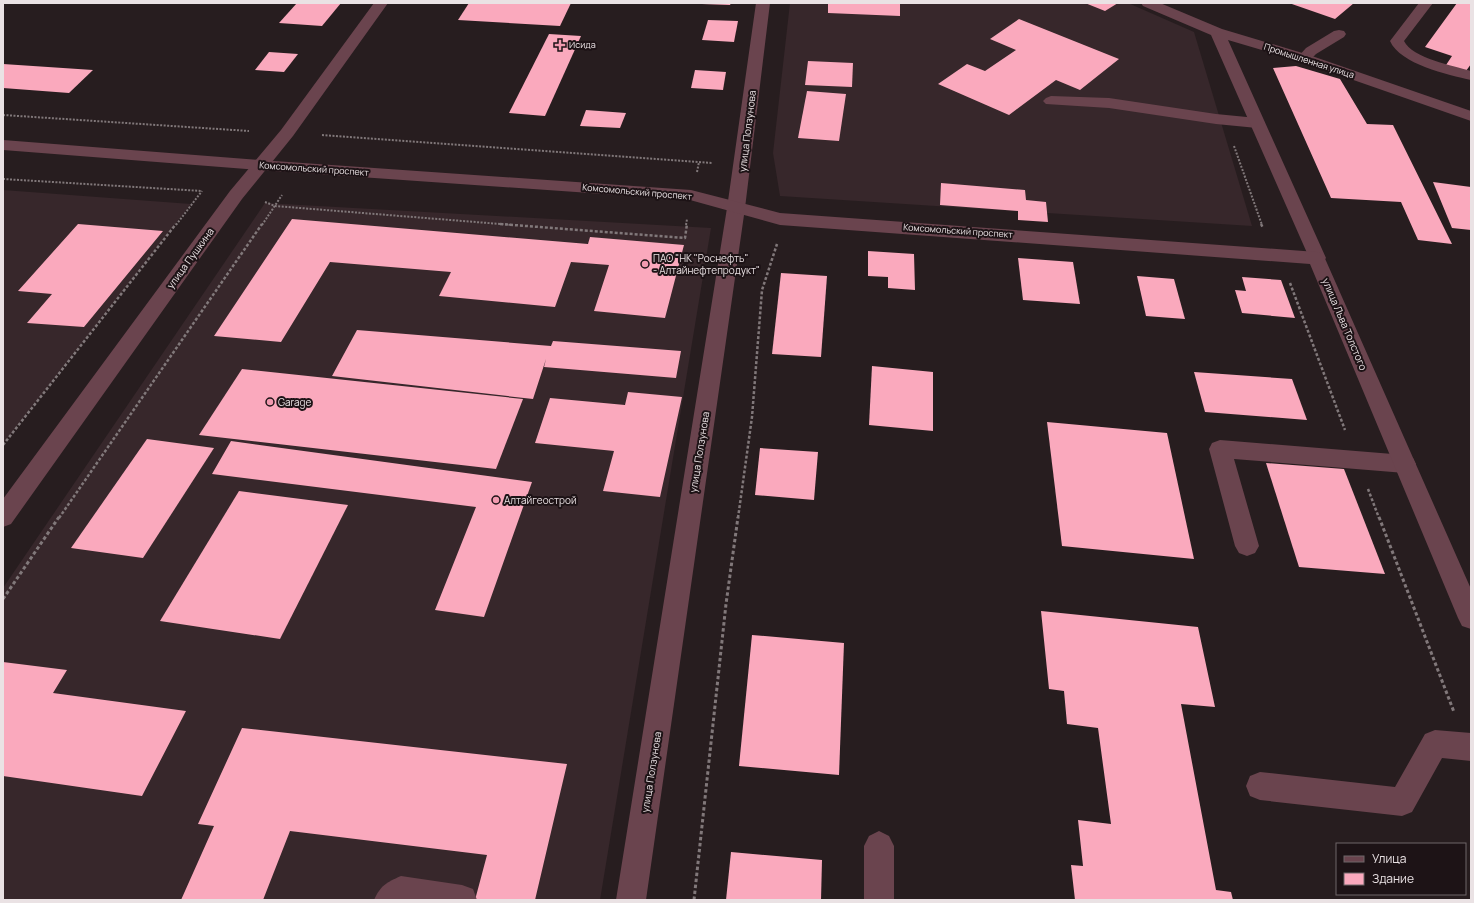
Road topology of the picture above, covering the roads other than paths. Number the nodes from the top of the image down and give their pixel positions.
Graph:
1 (381, 3) edge
2 (763, 3) edge
3 (1148, 3) edge
4 (1426, 3) edge
5 (1217, 32) junction
6 (1340, 34) dead end
7 (1304, 58) junction
8 (1471, 76) edge
9 (1051, 101) dead end
10 (1471, 116) edge
11 (1257, 123) junction
12 (3, 145) edge
13 (260, 165) junction
14 (736, 208) junction
15 (1317, 258) junction
16 (1405, 464) junction
17 (3, 517) edge
18 (1247, 546) dead end
19 (1471, 618) edge
20 (1469, 747) edge
21 (1260, 786) dead end
22 (879, 846) dead end
23 (389, 900) edge
24 (462, 900) edge
25 (631, 900) edge
26 (879, 900) edge

1 - 13 street, улица Пушкина
2 - 14 street, улица Ползунова
3 - 5 street, Промышленная улица
4 - 8 street
5 - 7 street, Промышленная улица
5 - 11 street, улица Льва Толстого
6 - 7 street
7 - 10 street, Промышленная улица
9 - 11 street
11 - 15 street, улица Льва Толстого
12 - 13 street, Комсомольский проспект
13 - 14 street, Комсомольский проспект
13 - 17 street, улица Пушкина
14 - 15 street, Комсомольский проспект
14 - 25 street, улица Ползунова
15 - 16 street, улица Льва Толстого
16 - 18 street
16 - 19 street, улица Льва Толстого
20 - 21 street
22 - 26 street
23 - 24 street

